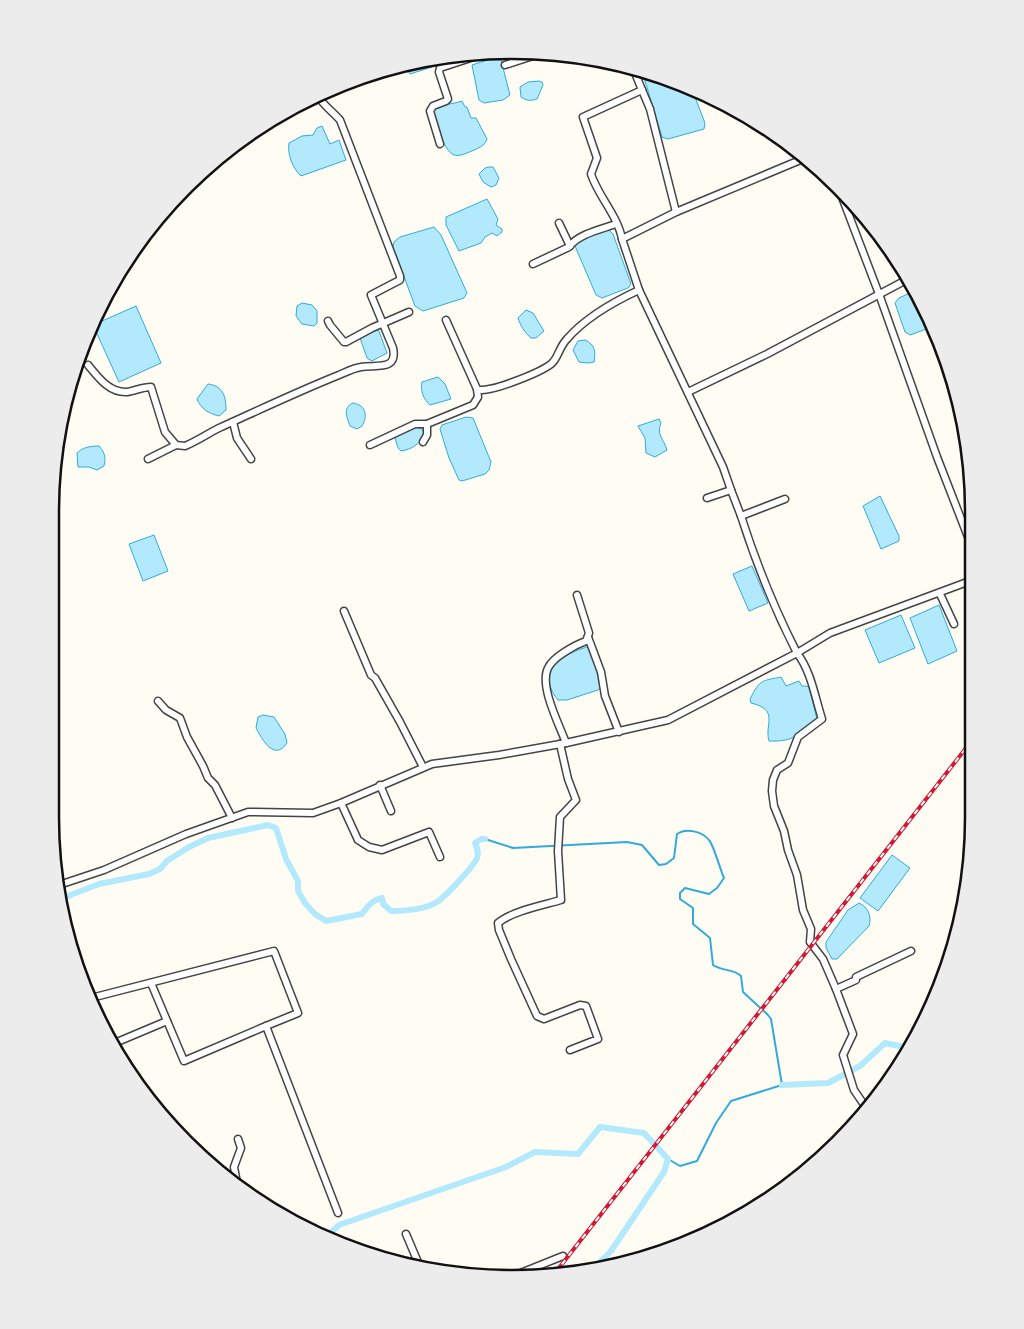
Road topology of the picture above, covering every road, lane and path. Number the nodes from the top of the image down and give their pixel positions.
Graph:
1 (522, 59) edge
2 (456, 63) edge
3 (505, 65) dead end
4 (636, 76) edge
5 (642, 90) junction
6 (320, 101) edge
7 (440, 144) dead end
8 (799, 161) edge
9 (845, 205) edge
10 (676, 212) junction
11 (559, 223) dead end
12 (616, 224) junction
13 (622, 239) junction
14 (570, 246) junction
15 (533, 264) dead end
16 (902, 281) edge
17 (639, 290) junction
18 (879, 294) junction
19 (408, 312) dead end
20 (446, 320) dead end
21 (328, 321) dead end
22 (383, 324) junction
23 (88, 365) dead end
24 (477, 389) junction
25 (688, 392) junction
26 (233, 422) junction
27 (427, 424) junction
28 (423, 442) dead end
29 (176, 445) junction
30 (370, 445) dead end
31 (148, 459) dead end
32 (251, 459) dead end
33 (731, 490) junction
34 (707, 498) dead end
35 (785, 499) dead end
36 (741, 516) junction
37 (965, 529) edge
38 (965, 584) edge
39 (577, 594) dead end
40 (940, 594) junction
41 (344, 611) dead end
42 (954, 624) dead end
43 (588, 637) junction
44 (797, 653) junction
45 (158, 701) dead end
46 (619, 732) junction
47 (563, 743) junction
48 (422, 767) junction
49 (380, 785) junction
50 (341, 803) junction
51 (391, 811) dead end
52 (232, 818) junction
53 (440, 857) dead end
54 (64, 883) edge
55 (911, 951) dead end
56 (151, 983) junction
57 (836, 989) junction
58 (96, 997) edge
59 (167, 1021) junction
60 (266, 1026) junction
61 (117, 1041) edge
62 (570, 1050) dead end
63 (863, 1104) edge
64 (238, 1139) dead end
65 (236, 1177) edge
66 (338, 1214) dead end
67 (406, 1234) dead end
68 (563, 1256) dead end
69 (417, 1260) edge
70 (529, 1269) edge

1 - 3 street
2 - 7 street
4 - 5 street
5 - 10 street
5 - 12 street
6 - 22 street
8 - 10 street
9 - 18 street
10 - 13 street
11 - 14 street
12 - 13 street
12 - 14 street
13 - 17 street
14 - 15 street
16 - 18 street
17 - 24 street
17 - 25 street
18 - 25 street
18 - 37 street
19 - 22 street
20 - 24 street
21 - 22 street
22 - 26 street
23 - 29 street
24 - 27 street
25 - 33 street
26 - 29 street
26 - 32 street
27 - 28 street
27 - 30 street
29 - 31 street
33 - 34 street
33 - 36 street
35 - 36 street
36 - 44 street
38 - 40 street
39 - 43 street
40 - 42 street
40 - 44 street
41 - 48 street
43 - 46 street
43 - 47 street
44 - 46 street
44 - 57 street
45 - 52 street
46 - 47 street
47 - 48 street
47 - 62 street
48 - 49 street
49 - 50 street
49 - 51 street
50 - 52 street
50 - 53 street
52 - 54 street
55 - 57 street
56 - 58 street
56 - 59 street
56 - 60 street
57 - 63 street
59 - 60 street
59 - 61 street
60 - 66 street
64 - 65 street
67 - 69 street
68 - 70 street

